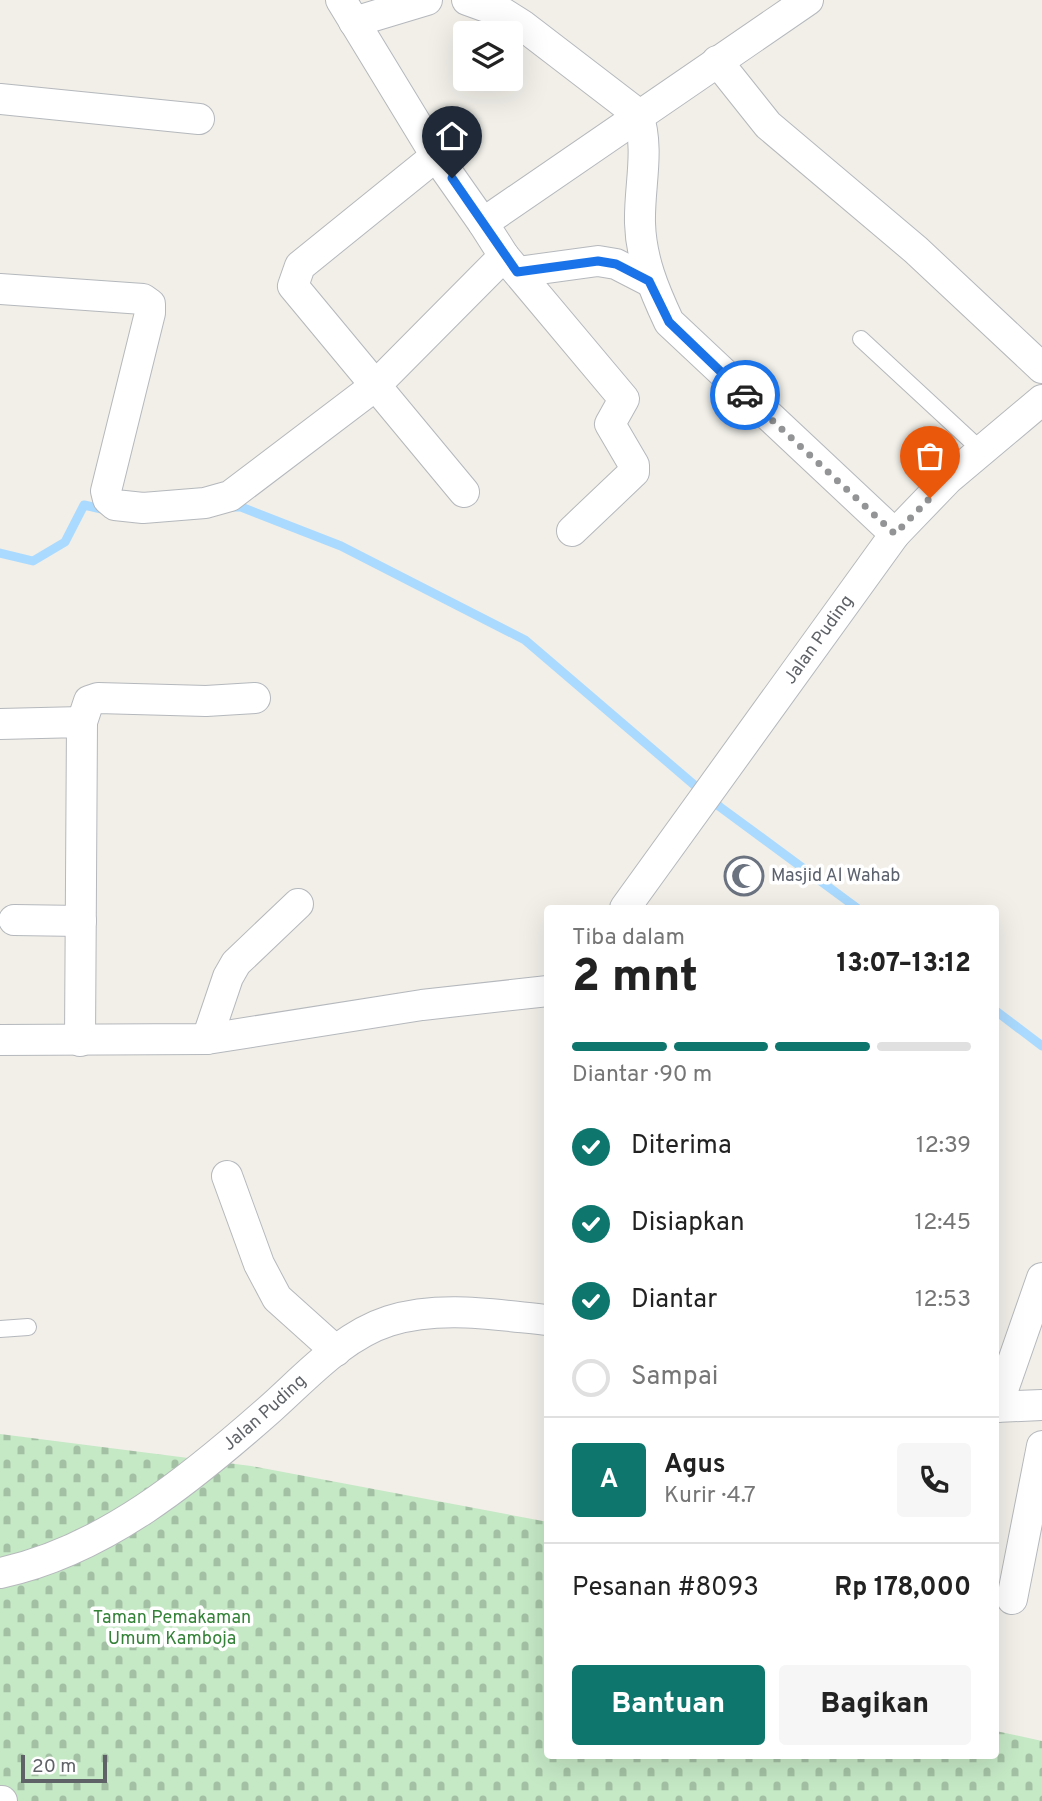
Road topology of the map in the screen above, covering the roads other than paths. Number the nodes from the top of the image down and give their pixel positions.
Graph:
1 (427, 0) edge
2 (467, 0) edge
3 (808, 0) edge
4 (773, 9) edge
5 (348, 11) edge
6 (717, 61) junction
7 (0, 99) edge
8 (638, 114) junction
9 (199, 119) dead end
10 (436, 156) junction
11 (483, 223) junction
12 (511, 264) junction
13 (649, 281) junction
14 (0, 289) edge
15 (861, 339) dead end
16 (1042, 368) edge
17 (375, 386) junction
18 (1042, 400) edge
19 (982, 451) junction
20 (464, 492) dead end
21 (572, 531) dead end
22 (895, 534) junction
23 (255, 698) dead end
24 (82, 722) junction
25 (0, 724) edge
26 (298, 904) dead end
27 (627, 905) edge
28 (14, 920) dead end
29 (81, 921) junction
30 (544, 991) edge
31 (207, 1039) junction
32 (0, 1040) edge
33 (80, 1041) junction
34 (227, 1176) dead end
35 (1042, 1278) edge
36 (544, 1320) edge
37 (28, 1327) dead end
38 (0, 1329) edge
39 (336, 1351) junction
40 (999, 1399) edge
41 (1042, 1405) edge
42 (999, 1407) edge
43 (1042, 1446) edge
44 (1035, 1520) edge
45 (0, 1573) edge
46 (1012, 1599) dead end

1 - 5 street
2 - 8 street
3 - 4 street
4 - 6 street
5 - 10 street
6 - 8 street
6 - 16 street
7 - 9 street
8 - 11 street
8 - 13 street
10 - 11 street
10 - 17 street
11 - 12 street
12 - 13 street
12 - 17 street
12 - 21 street
13 - 22 street
14 - 17 street
15 - 19 lane
17 - 20 street
18 - 19 street, Jalan Puding
19 - 22 street, Jalan Puding
22 - 27 street, Jalan Puding
23 - 24 street
24 - 25 street
24 - 29 street
26 - 31 street
28 - 29 street
29 - 33 street
30 - 31 street
31 - 33 street
32 - 33 street
34 - 39 street
35 - 40 street
36 - 39 street, Jalan Puding
37 - 38 lane
39 - 45 street, Jalan Puding
41 - 42 street
43 - 44 street
44 - 46 street

